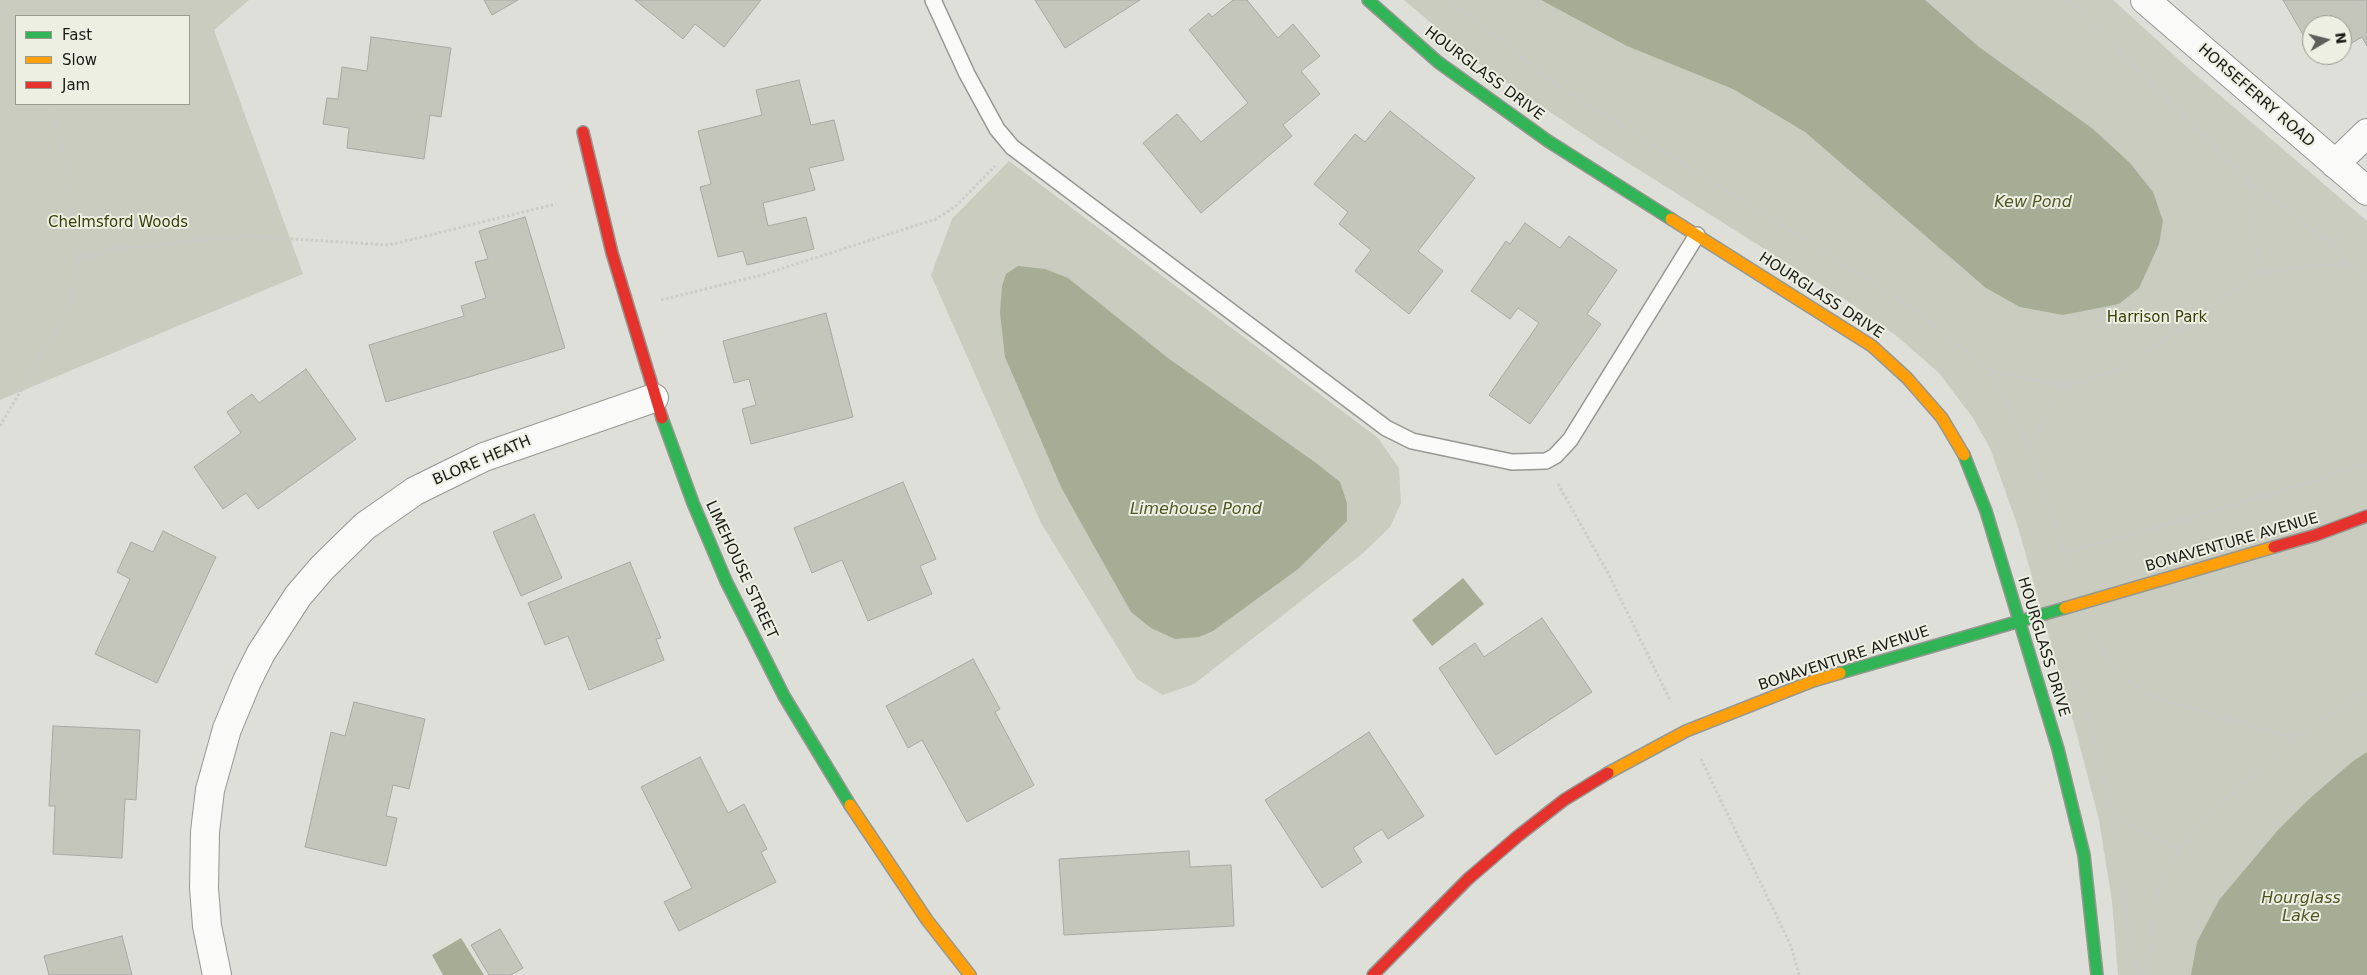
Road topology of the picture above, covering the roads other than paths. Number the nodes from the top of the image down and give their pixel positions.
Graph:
1 (933, 0) edge
2 (1368, 0) edge
3 (2145, 0) edge
4 (583, 132) dead end
5 (2367, 133) edge
6 (2335, 164) junction
7 (2367, 191) edge
8 (1697, 235) junction
9 (654, 398) junction
10 (2367, 516) edge
11 (2020, 620) junction
12 (217, 975) edge
13 (970, 975) edge
14 (1373, 975) edge
15 (2097, 975) edge

1 - 8 lane
2 - 8 street, HOURGLASS DRIVE
3 - 6 street, HORSEFERRY ROAD
4 - 9 street, LIMEHOUSE STREET
5 - 6 street
6 - 7 street, HORSEFERRY ROAD
8 - 11 street, HOURGLASS DRIVE
9 - 12 street, BLORE HEATH
9 - 13 street, LIMEHOUSE STREET
10 - 11 street, BONAVENTURE AVENUE
11 - 14 street, BONAVENTURE AVENUE
11 - 15 street, HOURGLASS DRIVE

